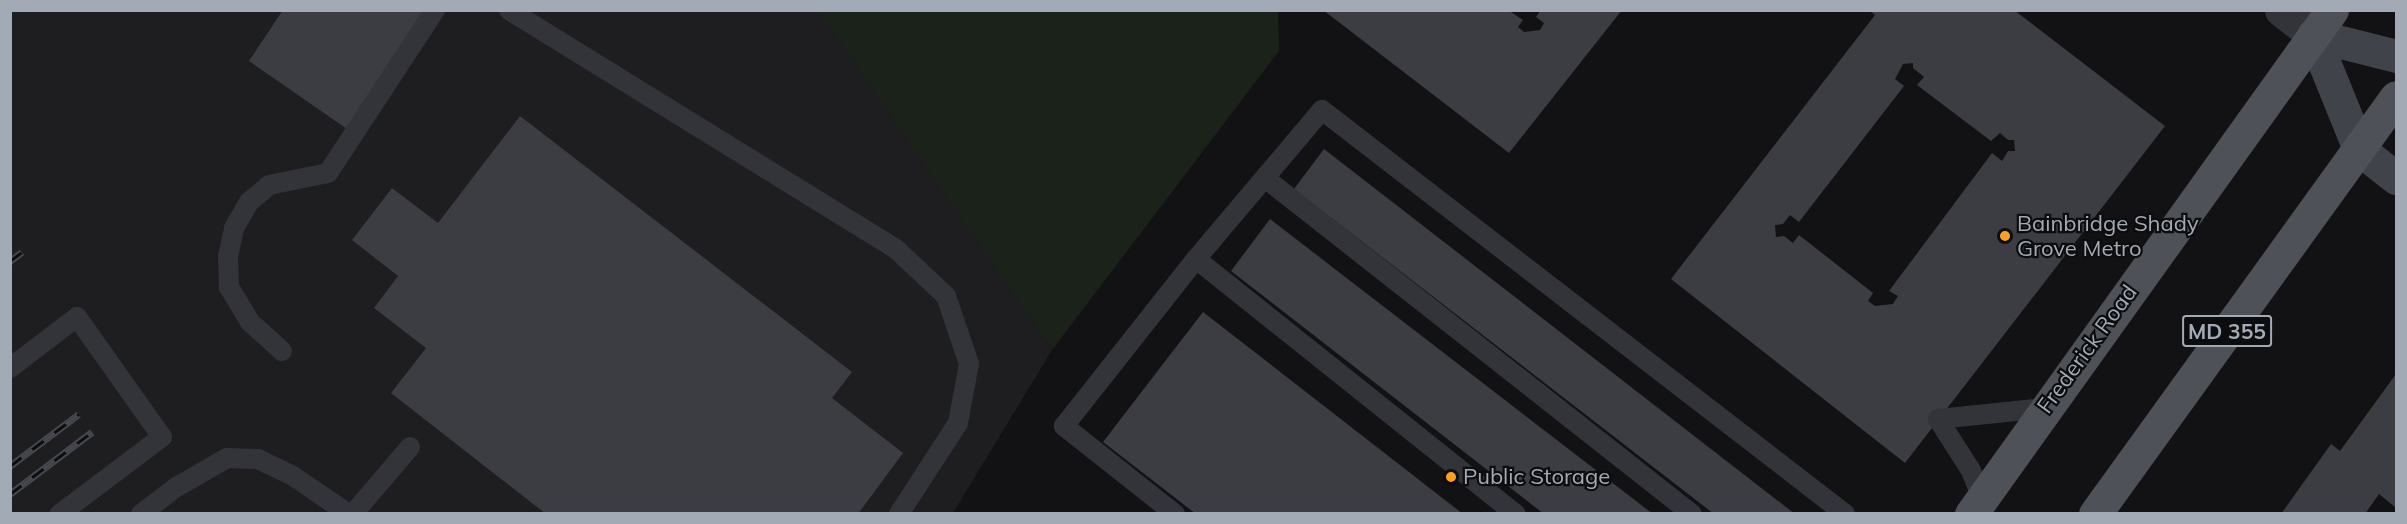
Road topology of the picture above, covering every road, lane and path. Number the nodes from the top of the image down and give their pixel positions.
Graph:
1 (435, 10) edge
2 (508, 10) edge
3 (2281, 10) edge
4 (2322, 23) edge
5 (2397, 56) edge
6 (2397, 97) edge
7 (2359, 149) junction
8 (1265, 178) junction
9 (2397, 178) edge
10 (1196, 259) junction
11 (282, 351) dead end
12 (10, 368) edge
13 (2045, 408) junction
14 (410, 447) dead end
15 (1976, 506) edge
16 (60, 513) edge
17 (141, 513) edge
18 (351, 513) edge
19 (899, 513) edge
20 (1175, 513) edge
21 (1516, 513) edge
22 (1692, 513) edge
23 (1845, 513) edge
24 (2095, 513) edge

1 - 11 lane
2 - 19 lane
3 - 4 street
4 - 5 street
4 - 7 street
4 - 13 main road, Frederick Road
6 - 7 main road, MD 355
7 - 9 street
7 - 24 main road, MD 355
8 - 10 lane
8 - 22 lane
8 - 23 lane
10 - 20 lane
10 - 21 lane
12 - 16 lane
13 - 15 main road, Frederick Road
13 - 15 lane
14 - 18 lane
17 - 18 lane

